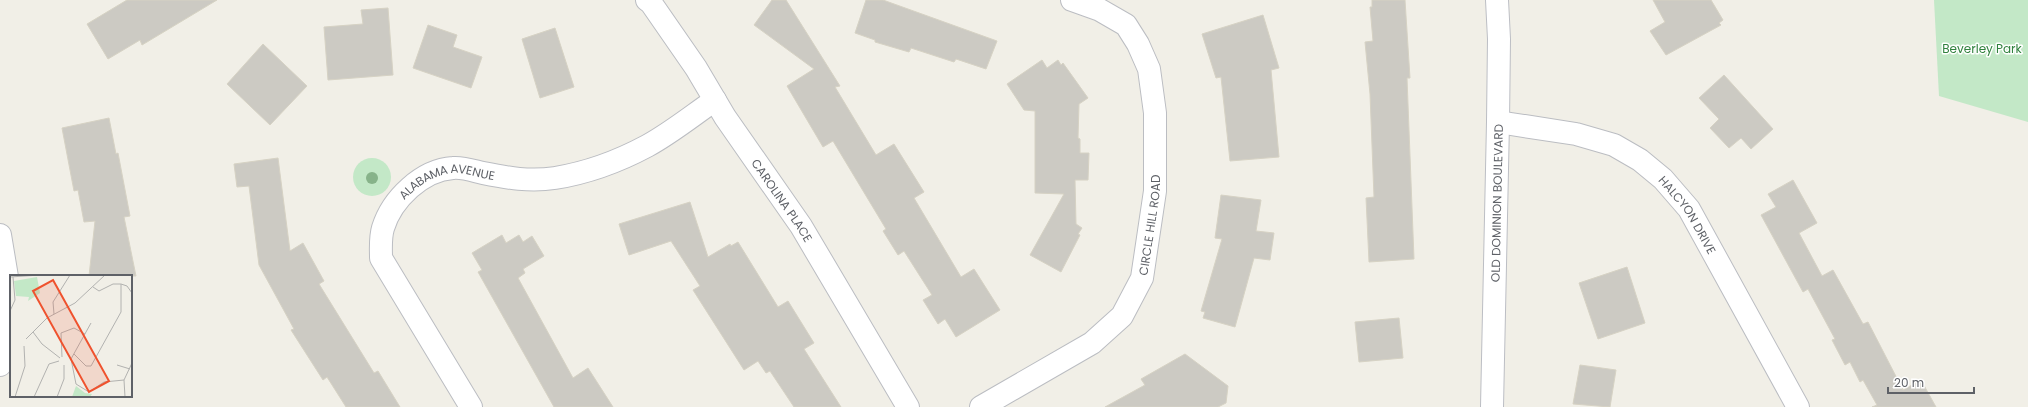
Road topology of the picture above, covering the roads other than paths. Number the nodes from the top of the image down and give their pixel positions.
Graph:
1 (647, 0) edge
2 (1072, 0) edge
3 (1497, 0) edge
4 (715, 100) junction
5 (1498, 122) junction
6 (0, 236) edge
7 (10, 306) edge
8 (10, 326) edge
9 (0, 365) edge
10 (471, 407) edge
11 (908, 407) edge
12 (981, 407) edge
13 (1492, 407) edge
14 (1798, 407) edge

1 - 4 street, CAROLINA PLACE
2 - 12 street, CIRCLE HILL ROAD
3 - 5 street, OLD DOMINION BOULEVARD
4 - 10 street, ALABAMA AVENUE
4 - 11 street, CAROLINA PLACE
5 - 13 street, OLD DOMINION BOULEVARD
5 - 14 street, HALCYON DRIVE
6 - 7 street
8 - 9 street

